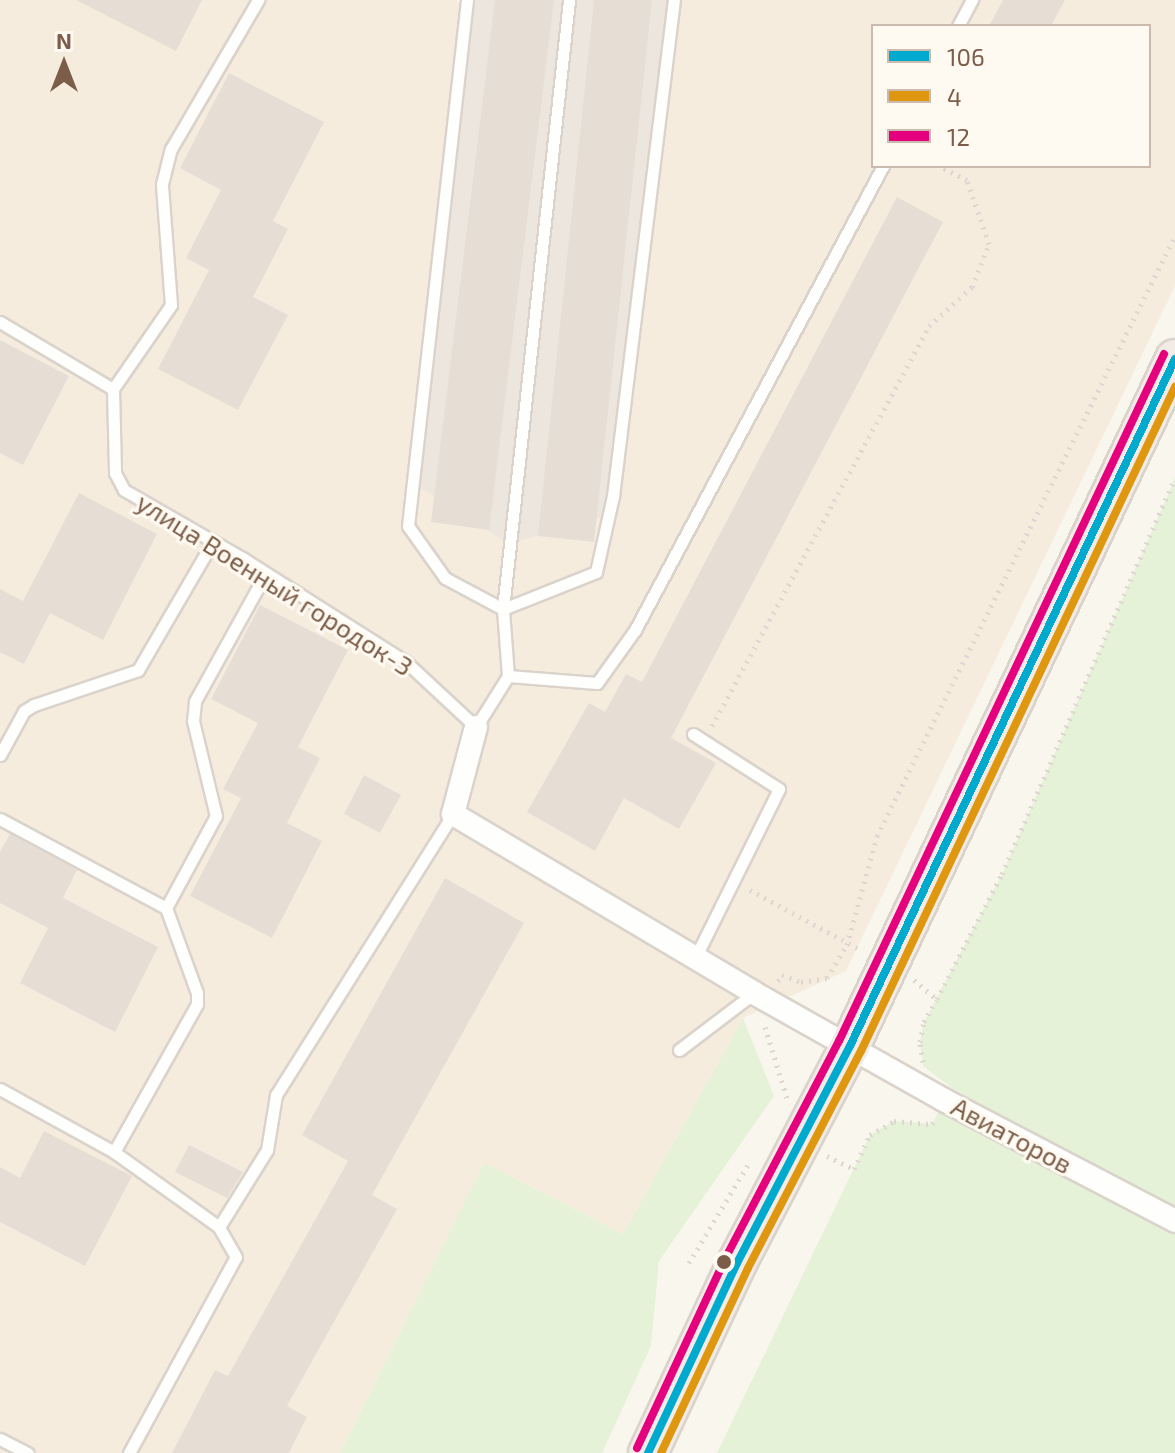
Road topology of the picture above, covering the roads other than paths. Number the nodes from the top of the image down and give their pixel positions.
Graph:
1 (258, 0) edge
2 (467, 0) edge
3 (569, 0) edge
4 (674, 0) edge
5 (972, 0) edge
6 (959, 24) edge
7 (882, 168) edge
8 (0, 322) edge
9 (1174, 362) edge
10 (113, 389) junction
11 (213, 541) junction
12 (266, 573) junction
13 (503, 609) junction
14 (508, 676) junction
15 (476, 727) junction
16 (698, 738) road end
17 (0, 755) edge
18 (453, 814) junction
19 (0, 819) edge
20 (166, 908) junction
21 (695, 958) junction
22 (760, 996) junction
23 (850, 1046) junction
24 (679, 1050) dead end
25 (0, 1089) edge
26 (114, 1152) junction
27 (1175, 1221) edge
28 (219, 1227) junction
29 (0, 1439) edge
30 (28, 1453) edge
31 (129, 1453) edge
32 (648, 1453) edge

1 - 10 lane
2 - 13 lane
3 - 13 lane
4 - 13 lane
5 - 6 lane
7 - 14 lane
8 - 10 lane
9 - 23 highway
10 - 11 lane, улица Военный городок-3
11 - 12 lane, улица Военный городок-3
11 - 17 lane
12 - 15 lane, улица Военный городок-3
12 - 20 lane
13 - 14 lane
14 - 15 lane
15 - 18 street
16 - 21 lane
18 - 21 street, Авиаторов
18 - 28 lane
19 - 20 lane
20 - 26 lane
21 - 22 street, Авиаторов
22 - 23 street, Авиаторов
22 - 24 lane
23 - 27 street, Авиаторов
23 - 32 highway
25 - 26 lane
26 - 28 lane
28 - 31 lane
29 - 30 lane

